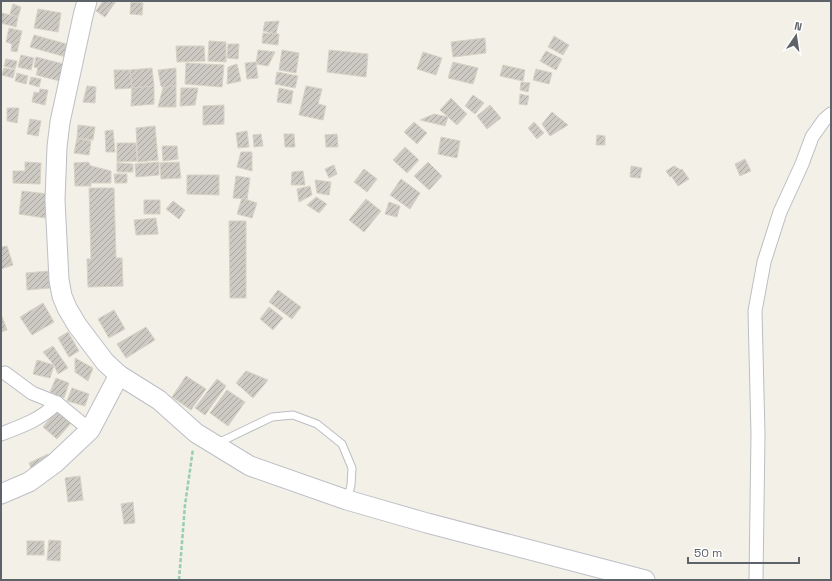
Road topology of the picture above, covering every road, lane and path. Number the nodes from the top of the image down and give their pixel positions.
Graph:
1 (88, 1) edge
2 (831, 114) edge
3 (5, 373) dead end
4 (119, 375) junction
5 (57, 403) junction
6 (90, 430) junction
7 (196, 433) junction
8 (1, 434) edge
9 (214, 445) junction
10 (1, 494) edge
11 (347, 500) junction
12 (179, 580) edge
13 (646, 580) edge
14 (756, 580) edge

1 - 4 main road
2 - 14 street
3 - 5 street
4 - 6 main road
4 - 7 main road
5 - 6 street
5 - 8 street
6 - 10 main road
7 - 9 main road
7 - 12 path
9 - 11 main road
9 - 11 lane
11 - 13 main road

